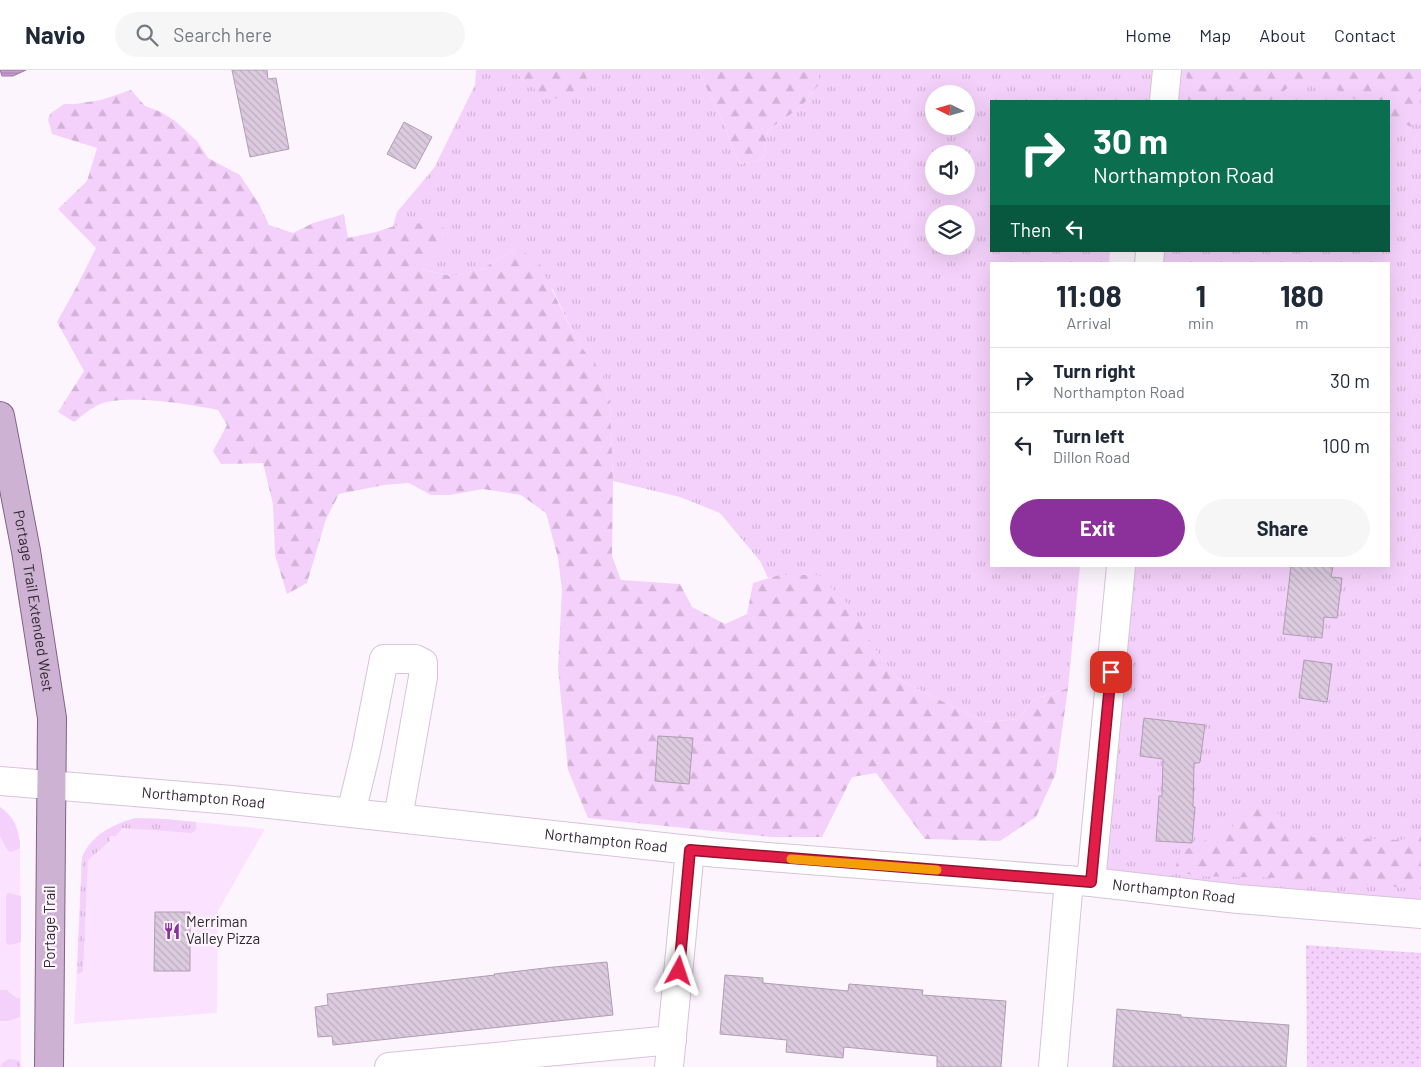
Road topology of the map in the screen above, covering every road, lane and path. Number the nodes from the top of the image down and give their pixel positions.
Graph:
1 (1167, 70) edge
2 (1164, 100) edge
3 (0, 416) edge
4 (1121, 567) edge
5 (0, 782) edge
6 (51, 786) junction
7 (352, 813) junction
8 (398, 818) junction
9 (690, 850) junction
10 (1080, 881) junction
11 (1421, 914) edge
12 (672, 1040) junction
13 (49, 1067) edge
14 (389, 1067) edge
15 (669, 1067) edge
16 (1053, 1067) edge

1 - 2 street
3 - 6 main road, Portage Trail Extended West
4 - 10 street
5 - 6 street, Northampton Road
6 - 7 street, Northampton Road
6 - 13 main road, Portage Trail
7 - 8 street, Northampton Road
7 - 8 street
8 - 9 street, Northampton Road
9 - 10 street, Northampton Road
9 - 12 street
10 - 11 street, Northampton Road
10 - 16 street
12 - 14 street
12 - 15 street

